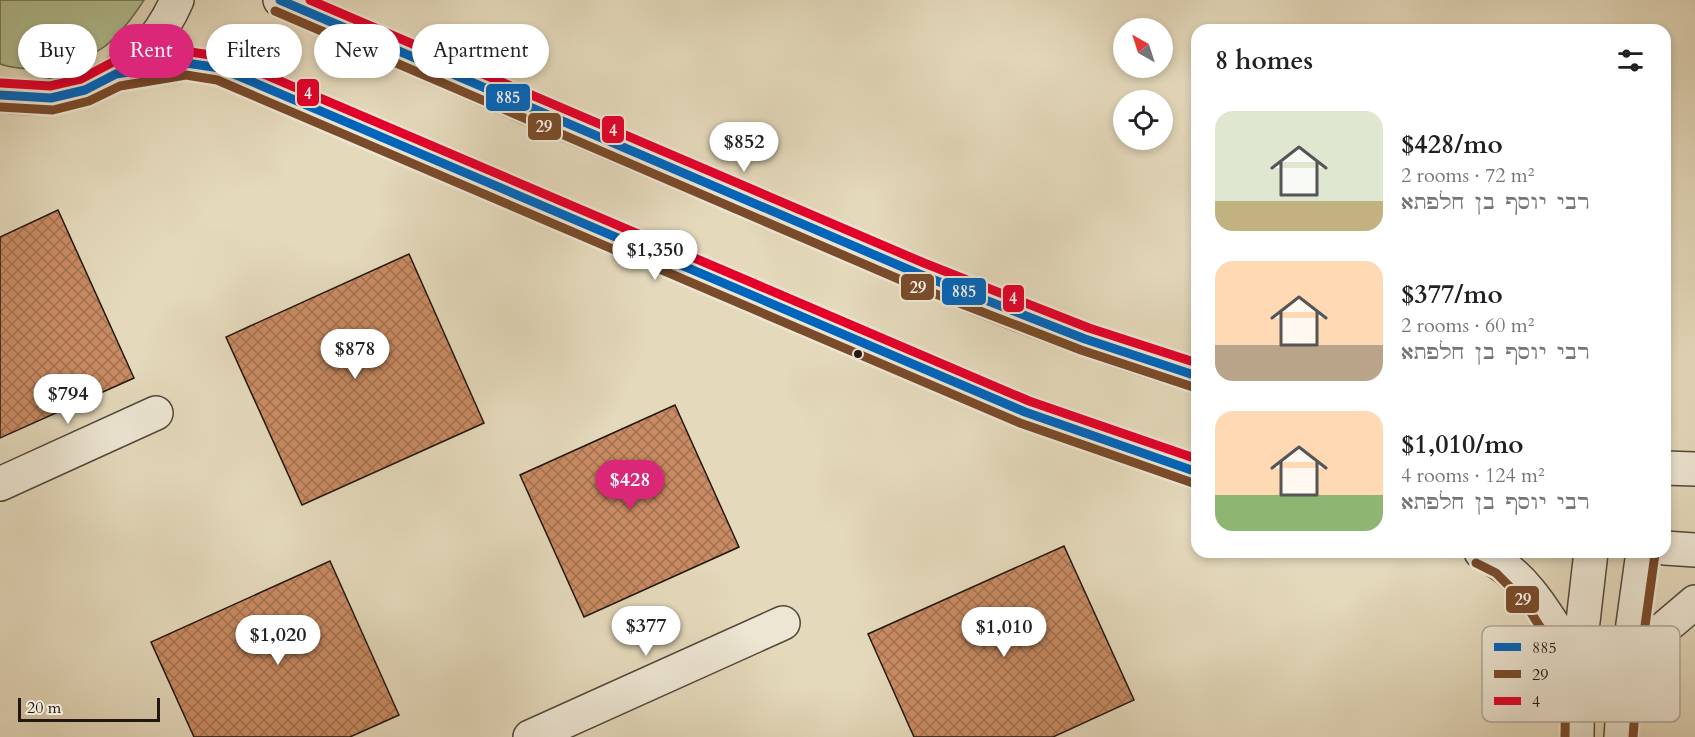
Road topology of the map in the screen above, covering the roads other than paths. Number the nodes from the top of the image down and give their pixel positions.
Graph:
1 (177, 0) edge
2 (280, 0) edge
3 (163, 24) edge
4 (194, 65) edge
5 (109, 78) edge
6 (0, 95) edge
7 (1191, 374) edge
8 (156, 413) dead end
9 (1671, 468) edge
10 (1695, 469) edge
11 (1191, 470) edge
12 (0, 484) edge
13 (1671, 548) edge
14 (1695, 550) edge
15 (1493, 558) edge
16 (1590, 558) edge
17 (1642, 558) edge
18 (1695, 602) edge
19 (783, 623) dead end
20 (1553, 626) edge
21 (1582, 626) edge
22 (1633, 626) edge
23 (1667, 626) edge
24 (1577, 722) edge
25 (1622, 722) edge
26 (530, 737) edge
27 (1577, 737) edge
28 (1621, 737) edge

1 - 3 street
2 - 7 street
4 - 11 street
5 - 6 street
8 - 12 street
9 - 10 street
13 - 14 street
15 - 20 street
16 - 21 street
17 - 22 street
18 - 23 street
19 - 26 street
24 - 27 street
25 - 28 street

